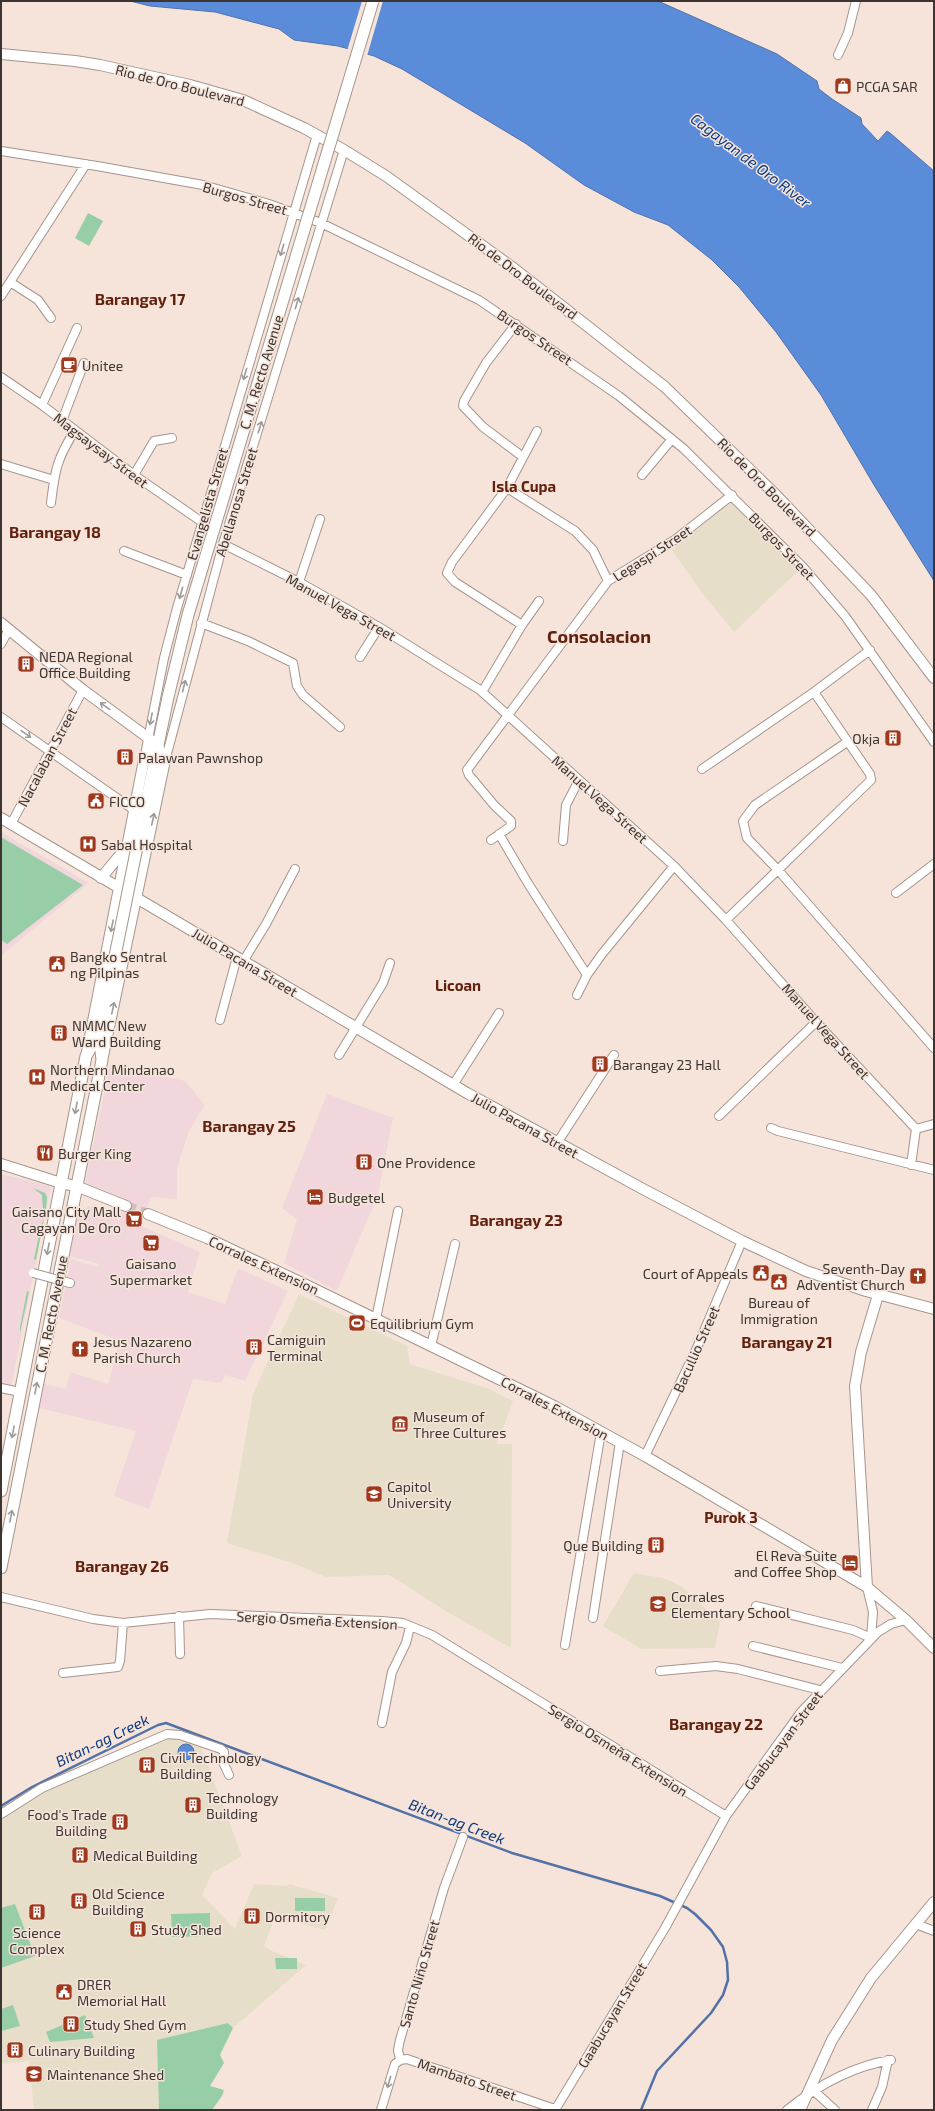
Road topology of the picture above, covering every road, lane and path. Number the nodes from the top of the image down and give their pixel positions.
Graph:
1 (373, 1) edge
2 (856, 1) edge
3 (1, 54) edge
4 (838, 55) dead end
5 (317, 135) junction
6 (344, 150) junction
7 (1, 151) edge
8 (86, 164) junction
9 (294, 212) junction
10 (321, 223) junction
11 (10, 282) junction
12 (1, 296) edge
13 (51, 318) dead end
14 (516, 324) junction
15 (77, 328) dead end
16 (84, 363) dead end
17 (1, 377) edge
18 (42, 405) junction
19 (62, 421) junction
20 (75, 430) junction
21 (537, 431) dead end
22 (172, 438) dead end
23 (672, 439) junction
24 (523, 457) junction
25 (1, 464) edge
26 (134, 475) junction
27 (642, 475) dead end
28 (54, 480) junction
29 (507, 488) junction
30 (732, 495) junction
31 (51, 503) dead end
32 (320, 519) dead end
33 (202, 522) junction
34 (223, 544) junction
35 (124, 551) dead end
36 (187, 575) junction
37 (608, 581) junction
38 (299, 582) junction
39 (539, 601) dead end
40 (201, 623) junction
41 (522, 625) junction
42 (5, 626) edge
43 (379, 627) junction
44 (1, 644) edge
45 (870, 650) junction
46 (360, 657) dead end
47 (934, 678) edge
48 (83, 690) junction
49 (482, 692) junction
50 (814, 692) junction
51 (508, 714) junction
52 (1, 717) edge
53 (340, 727) dead end
54 (148, 738) junction
55 (847, 742) junction
56 (934, 742) edge
57 (158, 745) junction
58 (50, 751) junction
59 (144, 760) junction
60 (164, 765) junction
61 (702, 769) dead end
62 (578, 780) junction
63 (134, 810) junction
64 (1, 818) edge
65 (11, 824) junction
66 (499, 834) junction
67 (491, 840) dead end
68 (563, 841) dead end
69 (127, 846) junction
70 (934, 864) edge
71 (674, 866) junction
72 (295, 869) dead end
73 (778, 870) junction
74 (101, 878) junction
75 (119, 888) junction
76 (896, 893) dead end
77 (136, 898) junction
78 (726, 920) junction
79 (240, 959) junction
80 (390, 963) dead end
81 (587, 975) junction
82 (577, 995) dead end
83 (499, 1013) dead end
84 (220, 1020) dead end
85 (816, 1022) junction
86 (355, 1027) junction
87 (99, 1033) junction
88 (934, 1048) edge
89 (339, 1055) dead end
90 (614, 1055) dead end
91 (86, 1056) junction
92 (102, 1060) junction
93 (453, 1085) junction
94 (719, 1116) dead end
95 (934, 1124) edge
96 (771, 1128) dead end
97 (916, 1129) junction
98 (557, 1143) junction
99 (1, 1164) edge
100 (911, 1165) junction
101 (934, 1170) edge
102 (61, 1183) junction
103 (76, 1186) junction
104 (126, 1206) tunnel mouth
105 (398, 1211) dead end
106 (148, 1214) tunnel mouth
107 (742, 1241) junction
108 (455, 1244) dead end
109 (33, 1273) dead end
110 (70, 1283) dead end
111 (878, 1294) junction
112 (934, 1310) edge
113 (376, 1319) junction
114 (431, 1346) junction
115 (1, 1388) edge
116 (20, 1392) junction
117 (601, 1432) junction
118 (620, 1442) junction
119 (645, 1456) junction
120 (1, 1491) edge
121 (1, 1568) edge
122 (867, 1586) junction
123 (1, 1597) edge
124 (756, 1606) dead end
125 (179, 1616) junction
126 (593, 1618) dead end
127 (906, 1620) junction
128 (123, 1622) junction
129 (410, 1627) junction
130 (871, 1638) junction
131 (564, 1645) dead end
132 (753, 1646) dead end
133 (934, 1648) edge
134 (180, 1654) dead end
135 (842, 1668) junction
136 (660, 1671) dead end
137 (63, 1673) dead end
138 (820, 1690) junction
139 (382, 1723) dead end
140 (229, 1774) dead end
141 (1, 1814) edge
142 (726, 1816) junction
143 (463, 1837) dead end
144 (934, 1902) edge
145 (916, 1924) junction
146 (934, 1931) edge
147 (400, 2060) junction
148 (811, 2092) junction
149 (555, 2109) edge
150 (381, 2110) edge
151 (787, 2110) edge
152 (800, 2110) edge
153 (835, 2110) edge
154 (872, 2110) edge

1 - 57 highway, C. M. Recto Avenue, bridge
2 - 4 street
3 - 5 main road, Rio de Oro Boulevard
5 - 6 main road, Rio de Oro Boulevard
5 - 9 street, Evangelista Street
6 - 10 street, Abellanosa Street
6 - 47 main road, Rio de Oro Boulevard
7 - 8 street, Burgos Street
8 - 9 street, Burgos Street
8 - 11 street
9 - 10 street, Burgos Street
9 -> 33 street, Evangelista Street
10 - 14 street, Burgos Street
34 -> 10 street, Abellanosa Street
11 - 12 street
11 - 13 street
14 - 23 street, Burgos Street
14 - 24 street
15 - 18 street
16 - 19 street
17 - 18 street, Magsaysay Street
18 - 19 street, Magsaysay Street
19 - 20 street, Magsaysay Street
20 - 26 street, Magsaysay Street
20 - 28 street
21 - 24 street
22 - 26 street
23 - 27 street
23 - 30 street, Burgos Street
24 - 29 street
25 - 28 street
26 - 33 street, Magsaysay Street
28 - 31 street
29 - 37 street
29 - 41 street
30 - 37 street, Legaspi Street
30 - 45 street, Burgos Street
32 - 38 street
33 - 36 street, Evangelista Street
34 - 38 street, Manuel Vega Street
34 - 40 street, Abellanosa Street
35 - 36 street
36 -> 54 street, Evangelista Street
37 - 51 street, Legaspi Street
38 - 43 street, Manuel Vega Street
39 - 41 street
40 - 53 street
60 -> 40 street, Abellanosa Street
41 - 49 street
42 - 44 street
42 - 48 main road
43 - 46 street
43 - 49 street, Manuel Vega Street
45 - 50 street
45 - 56 street, Burgos Street
54 -> 48 main road
48 - 58 street, Nacalaban Street
49 - 51 street, Manuel Vega Street
50 - 55 street
50 - 61 street
51 - 62 street, Manuel Vega Street
51 - 66 street, Legaspi Street
52 -> 58 street
54 - 57 main road
54 - 59 street, Evangelista Street
55 - 73 street
55 - 73 street
57 - 59 main road
57 - 60 main road, C. M. Recto Avenue
57 - 87 highway, C. M. Recto Avenue, bridge
58 - 63 street
58 - 65 street, Nacalaban Street
59 - 63 main road, C. M. Recto Avenue
77 -> 60 main road, C. M. Recto Avenue
62 - 68 street
62 - 71 street, Manuel Vega Street
63 - 69 main road, C. M. Recto Avenue
64 - 65 main road, Julio Pacana Street
65 - 74 main road, Julio Pacana Street
66 - 67 street
66 - 81 street
69 - 74 main road
69 - 75 main road, C. M. Recto Avenue
70 - 76 street
71 - 78 street, Manuel Vega Street
71 - 81 street
72 - 79 street
73 - 78 street
73 - 88 street
74 - 75 main road, Julio Pacana Street
75 - 77 main road, Julio Pacana Street
75 -> 91 main road, C. M. Recto Avenue
77 - 79 main road, Julio Pacana Street
92 -> 77 main road, C. M. Recto Avenue
78 - 85 street, Manuel Vega Street
79 - 84 street
79 - 86 main road, Julio Pacana Street
80 - 86 street
81 - 82 street
83 - 93 street
85 - 94 street
85 - 97 street, Manuel Vega Street
86 - 89 street
86 - 93 main road, Julio Pacana Street
87 - 91 highway, C. M. Recto Avenue
87 - 92 highway, C. M. Recto Avenue
90 - 98 street
91 -> 102 highway, C. M. Recto Avenue
92 - 103 highway, C. M. Recto Avenue
93 - 98 main road, Julio Pacana Street
95 - 97 street
96 - 100 street
97 - 100 street
98 - 107 main road, Julio Pacana Street
99 - 102 main road
100 - 101 street
102 - 103 main road
102 -> 116 highway, C. M. Recto Avenue
103 - 104 main road
121 -> 103 highway, C. M. Recto Avenue
105 - 113 street
106 - 113 main road, Corrales Extension
107 - 111 main road, Julio Pacana Street
107 - 119 street, Bacullio Street
108 - 114 street
109 - 110 street, bridge
111 - 112 main road, Julio Pacana Street
111 - 122 main road
113 - 114 main road, Corrales Extension
114 - 117 main road, Corrales Extension
115 - 116 street
116 -> 120 highway, C. M. Recto Avenue
117 - 118 main road, Corrales Extension
117 - 131 street
118 - 119 main road, Corrales Extension
118 - 126 street
119 - 122 main road, Corrales Extension
122 - 127 main road, Corrales Extension
122 - 130 street
123 - 128 street, Sergio Osmeña Extension
124 - 130 street
125 - 128 street, Sergio Osmeña Extension
125 - 129 street, Sergio Osmeña Extension
125 - 134 street
127 - 130 street, Gaabucayan Street
127 - 133 main road, Corrales Extension
128 - 137 street
129 - 139 street
129 - 142 street, Sergio Osmeña Extension
130 - 135 street, Gaabucayan Street
132 - 135 street
135 - 138 street, Gaabucayan Street
136 - 138 street
138 - 142 street, Gaabucayan Street
140 - 141 street
142 - 149 street, Gaabucayan Street
143 - 147 street, Santo Niño Street
144 - 145 main road
145 - 146 street
145 - 148 main road
147 - 149 street, Mambato Street
147 -> 150 street, Santo Niño Street
148 - 151 street
148 - 152 main road
148 - 153 street
148 - 154 street

